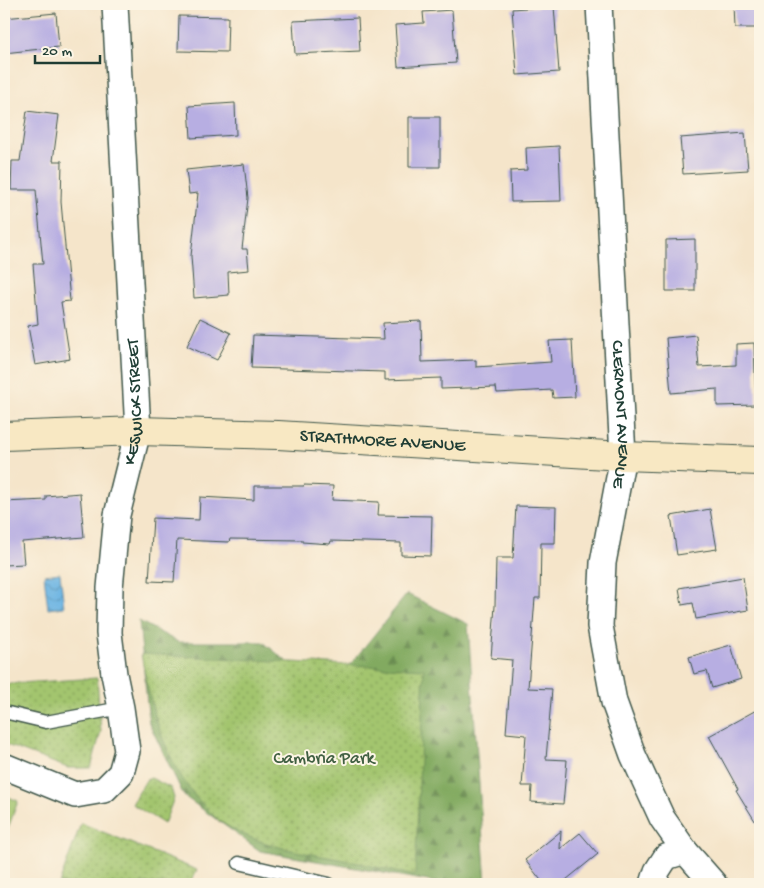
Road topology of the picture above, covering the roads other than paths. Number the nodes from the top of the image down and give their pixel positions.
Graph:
1 (114, 4) edge
2 (599, 4) edge
3 (138, 432) junction
4 (4, 436) edge
5 (623, 456) junction
6 (760, 461) edge
7 (121, 708) junction
8 (4, 712) edge
9 (4, 766) edge
10 (685, 851) junction
11 (239, 863) dead end
12 (328, 884) edge
13 (653, 884) edge
14 (714, 884) edge

1 - 3 street, KESWICK STREET
2 - 5 street, CLERMONT AVENUE
3 - 4 main road, STRATHMORE AVENUE
3 - 5 main road, STRATHMORE AVENUE
3 - 7 street, KESWICK STREET
5 - 6 main road, STRATHMORE AVENUE
5 - 10 street, CLERMONT AVENUE
7 - 8 lane
7 - 9 street, KESWICK STREET
10 - 13 street
10 - 14 street, CLERMONT AVENUE
11 - 12 lane

